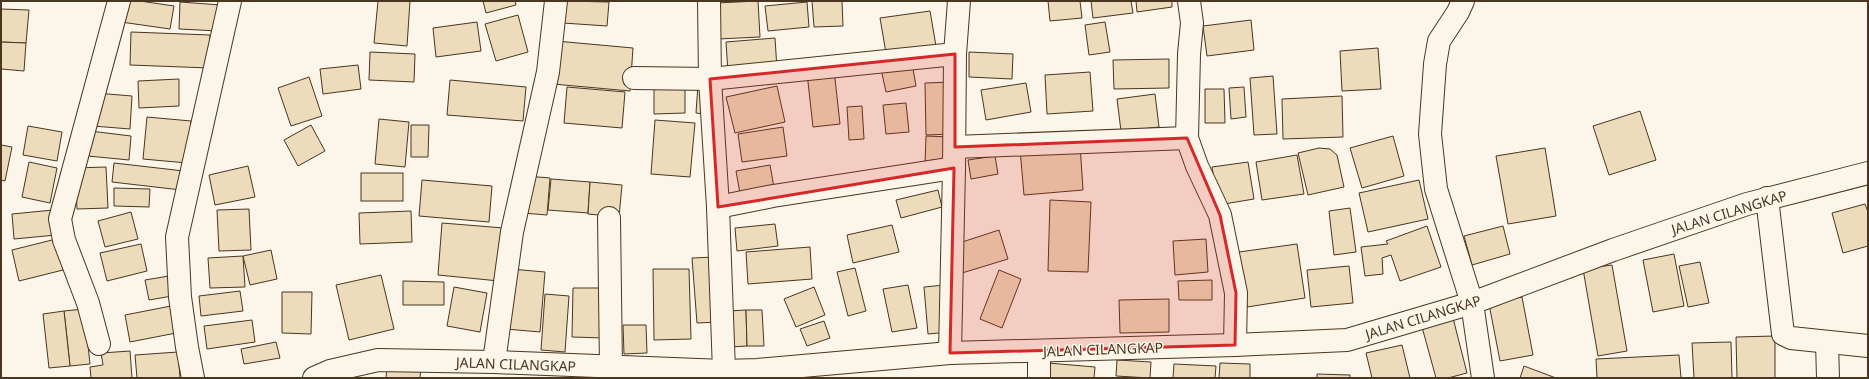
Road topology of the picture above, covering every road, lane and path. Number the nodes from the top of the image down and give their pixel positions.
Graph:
1 (119, 1) edge
2 (230, 1) edge
3 (556, 1) edge
4 (709, 1) edge
5 (959, 1) edge
6 (1189, 1) edge
7 (1463, 1) edge
8 (955, 54) junction
9 (634, 78) dead end
10 (710, 79) junction
11 (1188, 138) junction
12 (954, 157) junction
13 (1868, 173) edge
14 (1766, 198) junction
15 (718, 207) junction
16 (610, 218) dead end
17 (1472, 303) junction
18 (1827, 342) junction
19 (99, 344) dead end
20 (1235, 345) junction
21 (1868, 346) edge
22 (1039, 351) junction
23 (950, 353) junction
24 (494, 362) junction
25 (611, 367) junction
26 (724, 371) junction
27 (757, 374) edge
28 (193, 378) edge
29 (314, 378) edge
30 (1038, 378) edge
31 (1483, 378) edge
32 (1828, 378) edge

1 - 19 street
2 - 28 street
3 - 24 street
4 - 10 street
5 - 8 street
6 - 11 street
7 - 17 street
8 - 10 street
8 - 12 street
9 - 10 street
10 - 15 street
11 - 12 street
11 - 20 street
12 - 15 street
12 - 23 street
13 - 14 street, JALAN CILANGKAP
14 - 17 street, JALAN CILANGKAP
14 - 18 street
15 - 26 street
16 - 25 street
17 - 20 street, JALAN CILANGKAP
17 - 31 street
18 - 21 street
18 - 32 street
20 - 22 street, JALAN CILANGKAP
22 - 23 street, JALAN CILANGKAP
22 - 30 street
23 - 27 street, JALAN CILANGKAP
24 - 25 street, JALAN CILANGKAP
24 - 29 street, JALAN CILANGKAP
25 - 26 street, JALAN CILANGKAP
26 - 27 street, JALAN CILANGKAP

